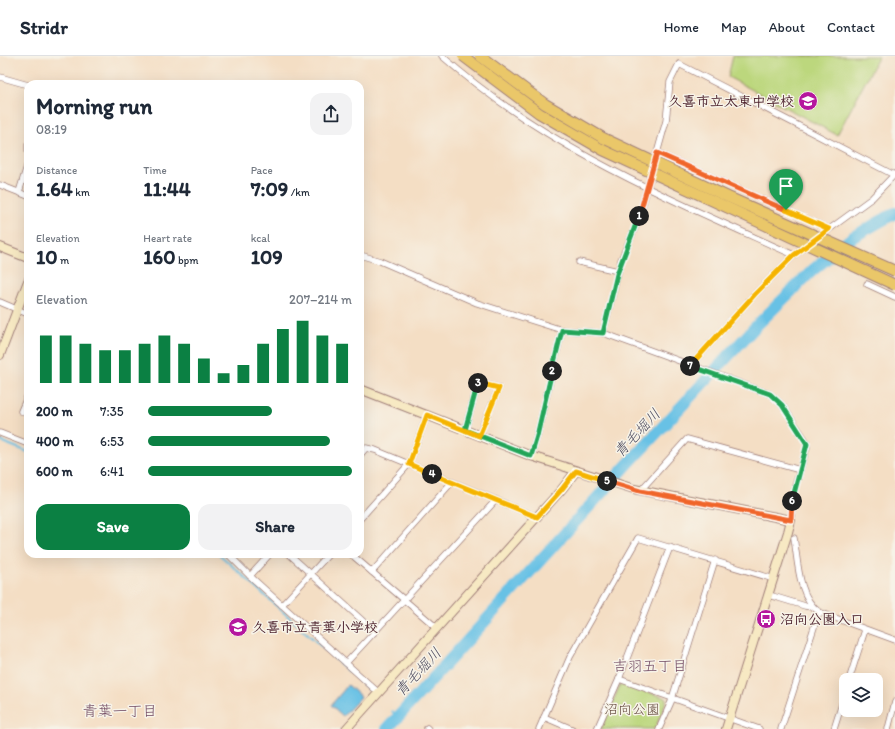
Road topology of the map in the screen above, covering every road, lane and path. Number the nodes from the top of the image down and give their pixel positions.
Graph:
1 (442, 56) edge
2 (463, 56) edge
3 (480, 56) edge
4 (0, 78) edge
5 (24, 84) edge
6 (657, 153) junction
7 (895, 174) edge
8 (24, 176) edge
9 (0, 185) edge
10 (647, 188) junction
11 (19, 192) junction
12 (24, 194) edge
13 (829, 229) junction
14 (0, 247) edge
15 (794, 255) junction
16 (24, 256) edge
17 (364, 256) edge
18 (579, 262) dead end
19 (618, 271) junction
20 (895, 271) edge
21 (867, 284) dead end
22 (895, 285) edge
23 (24, 292) edge
24 (895, 297) edge
25 (0, 302) edge
26 (18, 309) junction
27 (24, 312) edge
28 (562, 330) junction
29 (603, 333) junction
30 (0, 355) edge
31 (691, 366) junction
32 (364, 391) edge
33 (24, 404) edge
34 (24, 412) edge
35 (427, 415) junction
36 (465, 430) junction
37 (0, 433) edge
38 (479, 436) junction
39 (24, 442) edge
40 (364, 450) edge
41 (531, 456) junction
42 (409, 464) junction
43 (800, 470) junction
44 (576, 471) junction
45 (452, 482) junction
46 (637, 490) junction
47 (496, 500) junction
48 (364, 515) edge
49 (537, 517) junction
50 (791, 520) junction
51 (794, 538) dead end
52 (670, 547) junction
53 (232, 558) edge
54 (266, 558) edge
55 (293, 558) edge
56 (325, 558) edge
57 (356, 558) edge
58 (715, 560) junction
59 (372, 572) junction
60 (311, 574) junction
61 (250, 576) junction
62 (774, 579) junction
63 (769, 595) junction
64 (404, 600) junction
65 (282, 605) junction
66 (811, 607) junction
67 (819, 612) junction
68 (437, 628) junction
69 (865, 630) junction
70 (375, 632) junction
71 (895, 640) edge
72 (346, 664) junction
73 (851, 673) edge
74 (619, 679) junction
75 (379, 693) junction
76 (673, 698) junction
77 (895, 702) edge
78 (839, 713) edge
79 (544, 717) junction
80 (730, 719) junction
81 (346, 729) edge
82 (539, 729) edge
83 (572, 729) edge
84 (597, 729) edge
85 (659, 729) edge
86 (726, 729) edge
87 (759, 729) edge
88 (781, 729) edge
89 (834, 729) edge
90 (888, 729) edge

1 - 10 street
2 - 22 highway, bridge
3 - 20 highway, bridge
4 - 5 street
6 - 7 street
6 - 10 street
6 - 13 street
7 - 13 street
8 - 11 street
9 - 11 street
10 - 15 street
10 - 19 street
11 - 12 street
13 - 15 street
14 - 16 street
15 - 31 street
17 - 28 street
18 - 19 street
19 - 29 street
21 - 24 street
23 - 26 street
25 - 26 street
26 - 27 street
26 - 30 street
28 - 29 street
28 - 41 street
29 - 31 street
31 - 43 street
32 - 35 street
33 - 34 street
35 - 36 street
35 - 42 street
36 - 38 street
36 - 38 street
37 - 39 street
38 - 41 street
40 - 42 street
41 - 44 street
42 - 45 street
42 - 48 street
43 - 46 street
43 - 50 street
44 - 46 street
44 - 49 street
45 - 47 street
45 - 59 street
46 - 50 street
47 - 49 street
47 - 64 street
49 - 68 street
50 - 62 street
51 - 66 street
52 - 58 street
52 - 74 street
52 - 79 street
53 - 61 street
54 - 61 street
55 - 60 street
56 - 60 street
57 - 59 street
58 - 62 street
58 - 76 street
59 - 64 street
60 - 65 street
60 - 70 street
61 - 65 street
62 - 63 street
63 - 66 street
63 - 80 street
64 - 68 street
64 - 70 street
65 - 72 street
66 - 67 street
67 - 69 street
67 - 88 street
68 - 75 street
69 - 71 street
69 - 73 street
70 - 72 street
72 - 75 street
74 - 76 street
74 - 84 street
75 - 81 street
76 - 80 street
76 - 85 street
77 - 90 street
78 - 89 street
79 - 82 street
79 - 83 street
80 - 86 street
80 - 87 street

